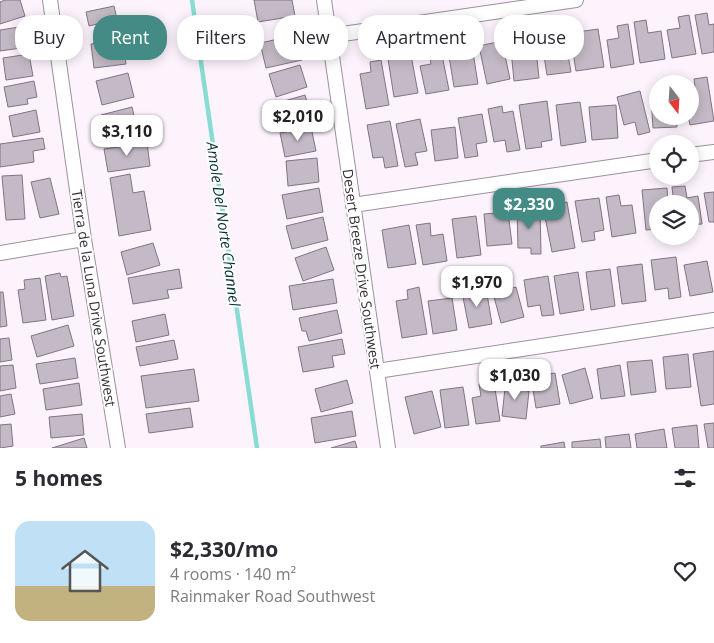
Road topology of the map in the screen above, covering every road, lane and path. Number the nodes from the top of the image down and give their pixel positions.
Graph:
1 (50, 0) edge
2 (324, 0) edge
3 (576, 0) edge
4 (326, 15) edge
5 (348, 33) edge
6 (332, 60) edge
7 (714, 152) edge
8 (699, 154) edge
9 (649, 161) edge
10 (353, 205) junction
11 (84, 239) junction
12 (0, 253) edge
13 (714, 320) edge
14 (377, 371) junction
15 (118, 448) edge
16 (388, 448) edge

1 - 11 street, Tierra de la Luna Drive Southwest
2 - 4 street, Desert Breeze Drive Southwest
3 - 5 street
6 - 10 street, Desert Breeze Drive Southwest
7 - 8 street
9 - 10 street
10 - 14 street, Desert Breeze Drive Southwest
11 - 12 street
11 - 15 street, Tierra de la Luna Drive Southwest
13 - 14 street
14 - 16 street, Desert Breeze Drive Southwest

